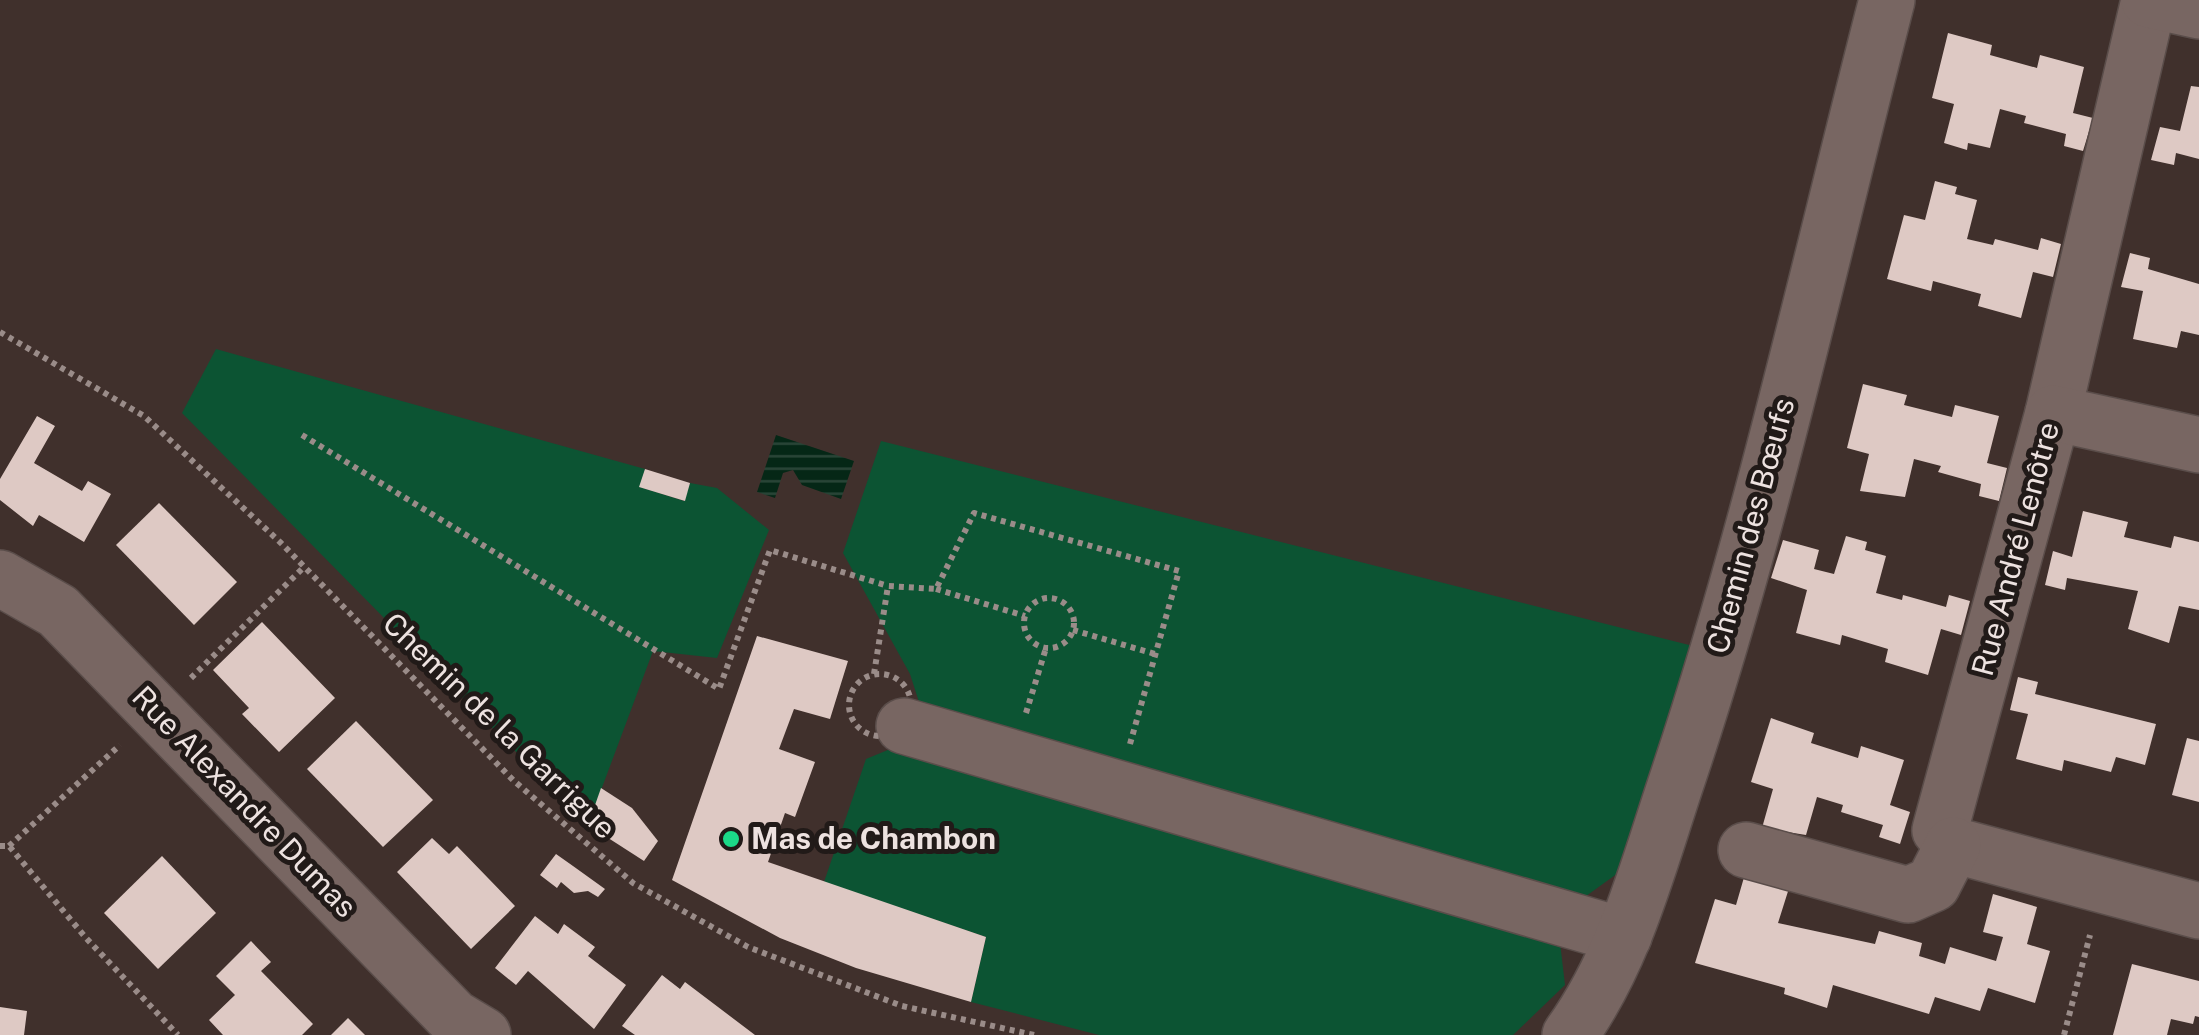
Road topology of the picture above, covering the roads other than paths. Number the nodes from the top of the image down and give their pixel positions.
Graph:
1 (1887, 0) edge
2 (2149, 0) edge
3 (2199, 11) edge
4 (2053, 412) junction
5 (2199, 445) edge
6 (0, 578) edge
7 (904, 726) dead end
8 (1953, 845) junction
9 (1746, 850) dead end
10 (2199, 911) edge
11 (1624, 936) junction
12 (483, 1035) edge
13 (1570, 1035) edge

1 - 11 street, Chemin des Bœufs
2 - 3 street
2 - 4 street, Rue André Lenôtre
4 - 5 street
4 - 8 street, Rue André Lenôtre
6 - 12 street, Rue Alexandre Dumas
7 - 11 street
8 - 9 street
8 - 10 street
11 - 13 street, Chemin des Bœufs

